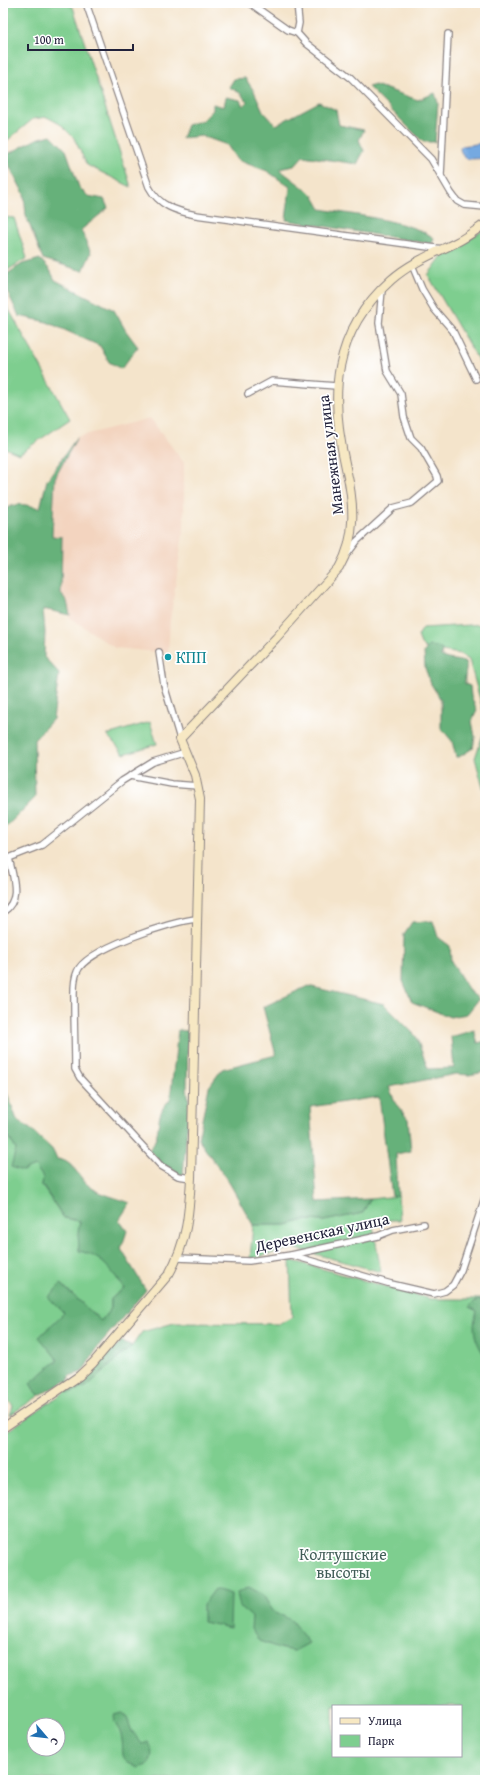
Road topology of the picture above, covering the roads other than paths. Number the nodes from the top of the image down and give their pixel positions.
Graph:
1 (86, 3) edge
2 (250, 3) edge
3 (297, 3) edge
4 (297, 33) junction
5 (448, 34) dead end
6 (440, 175) junction
7 (485, 207) edge
8 (485, 224) edge
9 (443, 249) junction
10 (412, 265) junction
11 (382, 290) junction
12 (476, 379) dead end
13 (336, 386) junction
14 (248, 394) dead end
15 (345, 558) junction
16 (159, 652) dead end
17 (180, 739) junction
18 (186, 752) junction
19 (130, 776) junction
20 (198, 786) junction
21 (6, 858) edge
22 (3, 912) edge
23 (196, 919) junction
24 (191, 1178) junction
25 (485, 1198) edge
26 (424, 1224) dead end
27 (291, 1255) junction
28 (178, 1258) junction
29 (3, 1428) edge

1 - 9 street
2 - 4 street
3 - 4 street
4 - 6 street
5 - 6 street
6 - 7 street
8 - 9 street, Манежная улица
9 - 10 street, Манежная улица
10 - 11 street, Манежная улица
10 - 12 street
11 - 13 street, Манежная улица
11 - 15 street
13 - 14 street
13 - 15 street, Манежная улица
15 - 17 street
16 - 17 street
17 - 18 street
18 - 19 street
18 - 20 street
19 - 20 street
19 - 21 street
20 - 23 street
21 - 22 street
23 - 24 street
23 - 24 street
24 - 28 street
25 - 27 street
26 - 27 street, Деревенская улица
27 - 28 street, Деревенская улица
28 - 29 street

